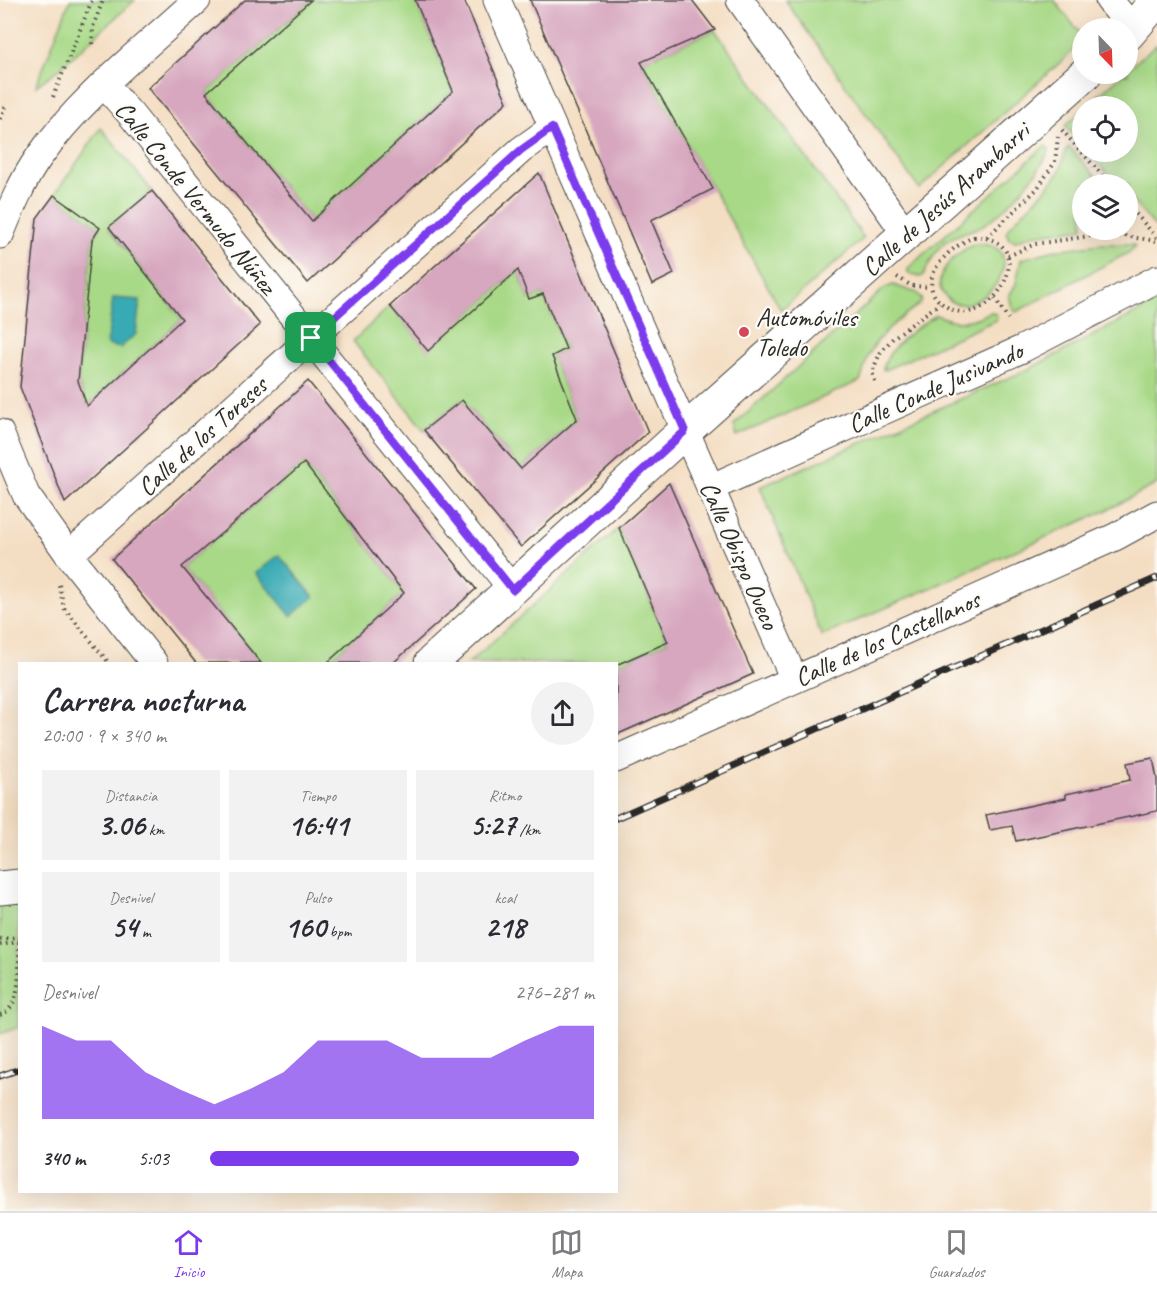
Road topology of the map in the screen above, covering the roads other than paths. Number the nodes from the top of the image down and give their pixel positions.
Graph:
1 (197, 0) edge
2 (497, 0) edge
3 (740, 0) edge
4 (1109, 0) edge
5 (1157, 0) edge
6 (1122, 18) edge
7 (1138, 23) edge
8 (104, 84) junction
9 (1075, 84) edge
10 (552, 128) junction
11 (906, 234) junction
12 (0, 235) edge
13 (1157, 279) edge
14 (311, 338) junction
15 (685, 431) junction
16 (0, 433) edge
17 (710, 488) junction
18 (1157, 514) edge
19 (69, 555) junction
20 (513, 590) junction
21 (152, 662) edge
22 (432, 662) edge
23 (794, 679) junction
24 (618, 758) edge
25 (18, 886) edge
26 (0, 888) edge

1 - 8 street
2 - 10 street, Calle Obispo Oveco
3 - 11 street
4 - 6 street
5 - 7 main road
8 - 12 street
8 - 14 street, Calle Conde Vermudo Núñez
9 - 11 main road, Calle de Jesús Arambarri
10 - 14 street, Calle de los Toreses
10 - 15 street, Calle Obispo Oveco
11 - 15 main road, Calle de Jesús Arambarri
13 - 17 street, Calle Conde Jusivando
14 - 19 street, Calle de los Toreses
14 - 20 street, Calle Conde Vermudo Núñez
15 - 17 street, Calle Obispo Oveco
15 - 20 main road, Calle de Jesús Arambarri
16 - 19 street
17 - 23 street, Calle Obispo Oveco
18 - 23 street, Calle de los Castellanos
19 - 21 street
20 - 22 main road, Calle de Jesús Arambarri
23 - 24 street, Calle de los Castellanos
25 - 26 main road

